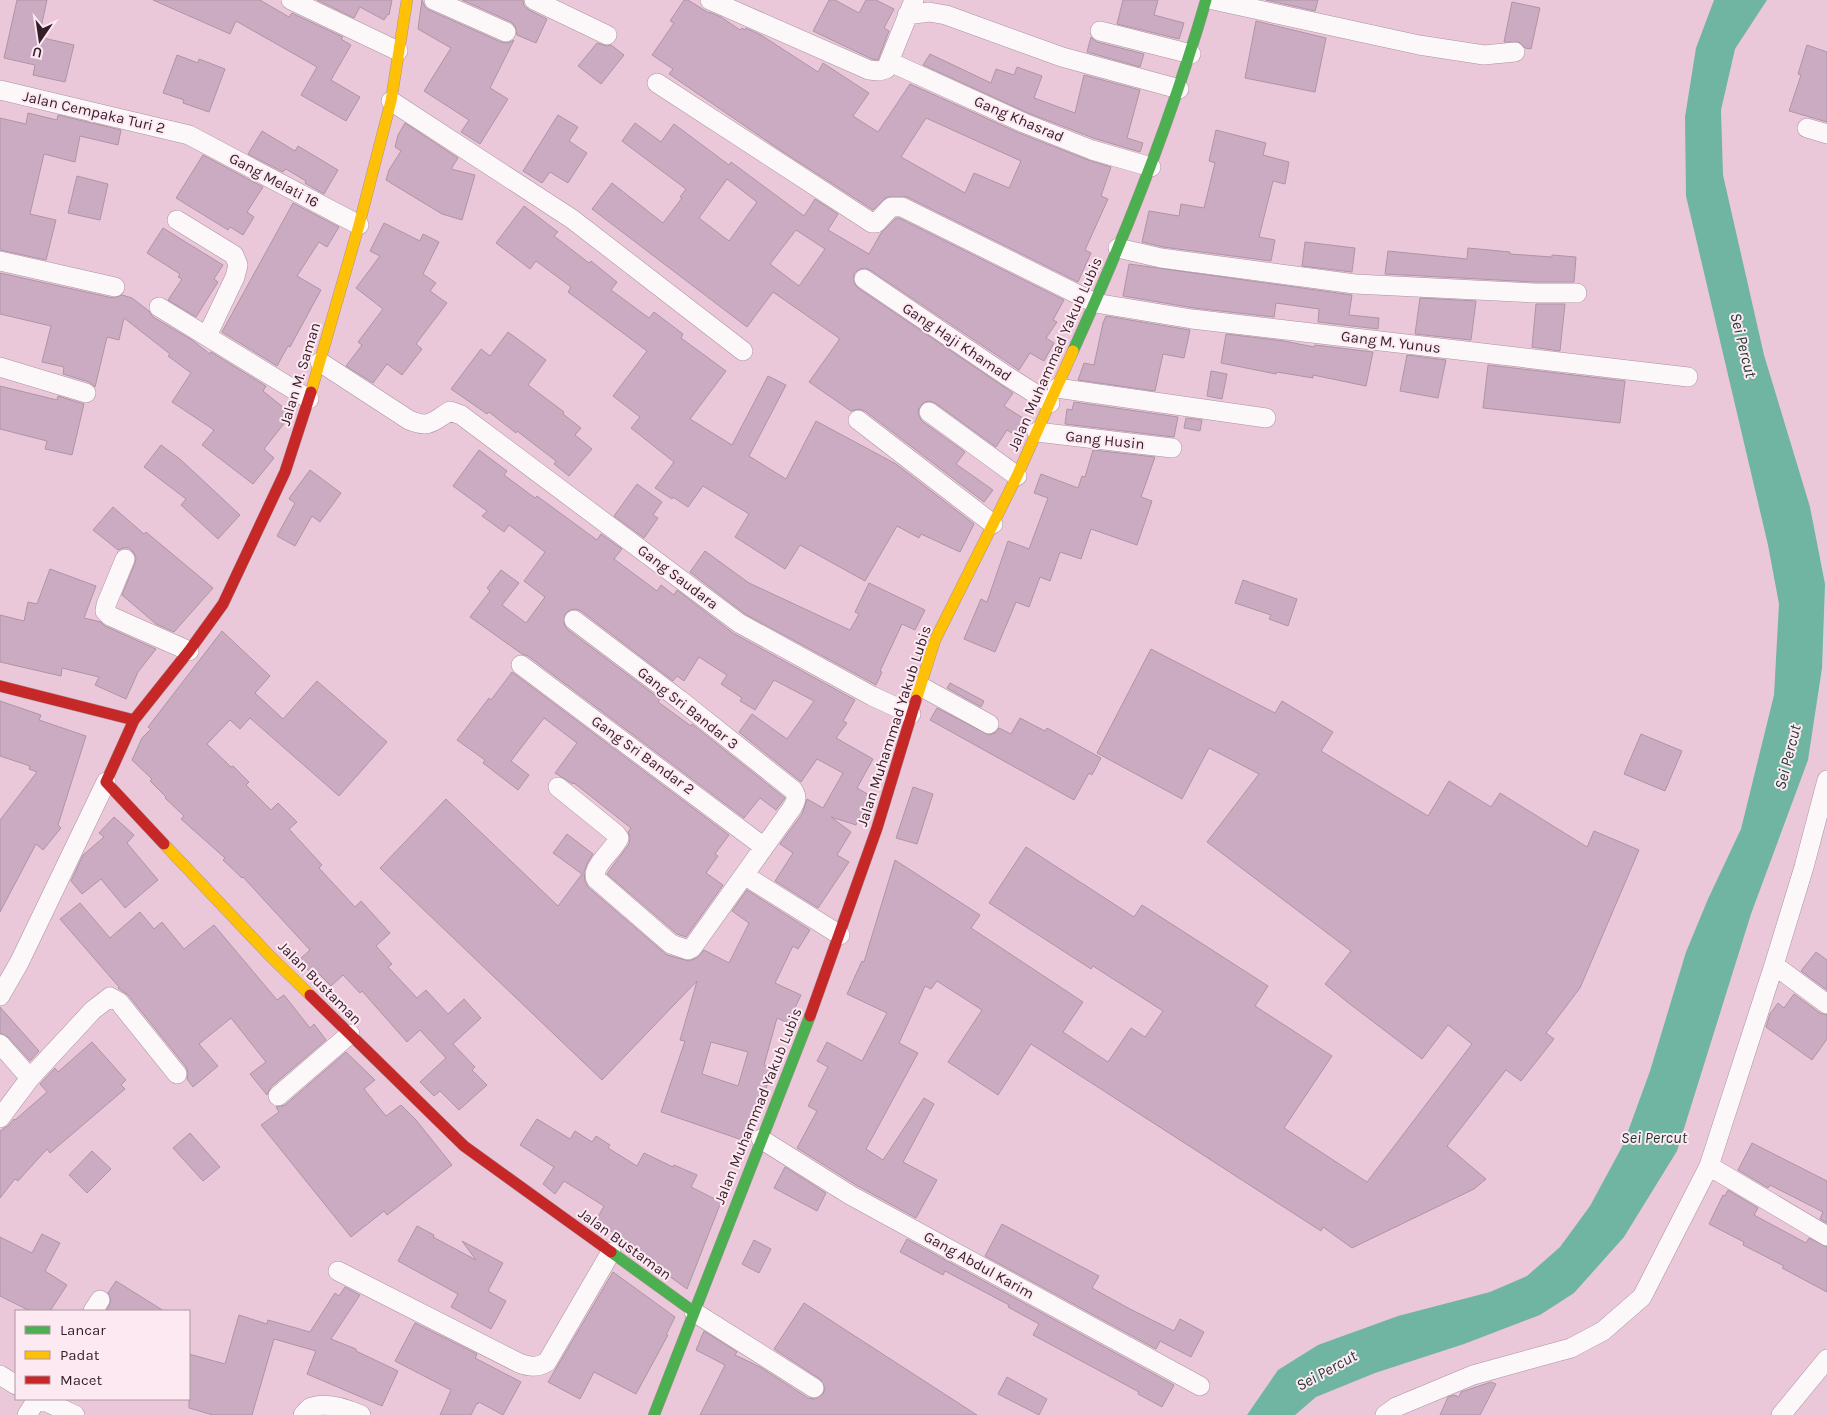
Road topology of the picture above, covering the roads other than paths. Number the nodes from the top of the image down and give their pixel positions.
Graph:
1 (291, 0) edge
2 (407, 0) edge
3 (434, 0) edge
4 (534, 0) edge
5 (710, 0) edge
6 (1206, 0) edge
7 (1213, 0) edge
8 (911, 7) edge
9 (1100, 31) dead end
10 (506, 32) dead end
11 (606, 35) dead end
12 (398, 51) junction
13 (1515, 52) dead end
14 (1191, 54) junction
15 (890, 62) junction
16 (657, 83) dead end
17 (1179, 89) junction
18 (0, 90) edge
19 (391, 101) junction
20 (1807, 128) dead end
21 (1827, 134) edge
22 (189, 135) joint
23 (1151, 167) junction
24 (176, 220) dead end
25 (359, 226) junction
26 (1118, 248) junction
27 (0, 261) edge
28 (864, 279) dead end
29 (115, 287) dead end
30 (1576, 293) dead end
31 (1095, 303) junction
32 (159, 307) dead end
33 (207, 336) junction
34 (743, 351) dead end
35 (320, 362) junction
36 (0, 367) edge
37 (1688, 377) dead end
38 (86, 393) dead end
39 (1054, 395) junction
40 (309, 399) junction
41 (929, 412) dead end
42 (1266, 418) dead end
43 (858, 420) dead end
44 (1037, 432) junction
45 (1172, 448) dead end
46 (1017, 476) junction
47 (993, 524) junction
48 (125, 559) dead end
49 (574, 620) dead end
50 (189, 651) junction
51 (521, 665) dead end
52 (0, 686) edge
53 (920, 686) junction
54 (911, 714) junction
55 (134, 720) junction
56 (989, 724) dead end
57 (1827, 780) edge
58 (106, 782) junction
59 (558, 787) dead end
60 (764, 846) junction
61 (744, 875) junction
62 (840, 935) junction
63 (1774, 965) junction
64 (0, 996) edge
65 (1827, 1004) edge
66 (350, 1034) junction
67 (0, 1044) edge
68 (177, 1074) dead end
69 (30, 1078) junction
70 (278, 1096) dead end
71 (0, 1118) edge
72 (761, 1139) junction
73 (1709, 1166) junction
74 (1827, 1236) edge
75 (611, 1252) junction
76 (338, 1271) dead end
77 (694, 1312) junction
78 (1827, 1359) edge
79 (0, 1375) edge
80 (15, 1384) edge
81 (1200, 1386) dead end
82 (814, 1388) dead end
83 (37, 1400) edge
84 (40, 1400) edge
85 (1397, 1412) edge
86 (27, 1415) edge
87 (75, 1415) edge
88 (303, 1415) edge
89 (361, 1415) edge
90 (654, 1415) edge
91 (1781, 1415) edge

1 - 12 street
2 - 12 main road, Jalan M. Saman
3 - 10 street
4 - 11 street
5 - 15 street
6 - 14 main road, Jalan Muhammad Yakub Lubis
7 - 13 street
8 - 15 street
8 - 17 street
9 - 14 street
12 - 19 main road, Jalan M. Saman
14 - 17 main road, Jalan Muhammad Yakub Lubis
15 - 23 street, Gang Khasrad
16 - 31 street, Gang M. Yunus
17 - 23 main road, Jalan Muhammad Yakub Lubis
18 - 22 street, Jalan Cempaka Turi 2
19 - 25 main road, Jalan M. Saman
19 - 34 street
20 - 21 street
22 - 25 street, Gang Melati 16
23 - 26 main road, Jalan Muhammad Yakub Lubis
24 - 33 street
25 - 35 main road, Jalan M. Saman
26 - 30 street
26 - 31 main road, Jalan Muhammad Yakub Lubis
27 - 29 street
28 - 39 street, Gang Haji Khamad
31 - 37 street, Gang M. Yunus
31 - 39 main road, Jalan Muhammad Yakub Lubis
32 - 33 street
33 - 40 street
35 - 40 main road, Jalan M. Saman
35 - 54 street, Gang Saudara
36 - 38 street
39 - 42 street
39 - 44 main road, Jalan Muhammad Yakub Lubis
40 - 50 main road, Jalan M. Saman
41 - 46 street
43 - 47 street
44 - 45 street, Gang Husin
44 - 46 main road, Jalan Muhammad Yakub Lubis
46 - 47 main road, Jalan Muhammad Yakub Lubis
47 - 53 main road, Jalan Muhammad Yakub Lubis
48 - 50 street
49 - 60 street, Gang Sri Bandar 3
50 - 55 main road, Jalan M. Saman
51 - 60 street, Gang Sri Bandar 2
52 - 55 main road
53 - 54 main road, Jalan Muhammad Yakub Lubis
53 - 56 street
54 - 62 main road, Jalan Muhammad Yakub Lubis
55 - 58 main road
57 - 63 street
58 - 64 street
58 - 66 main road, Jalan Bustaman
59 - 61 street
60 - 61 street
61 - 62 street
62 - 72 main road, Jalan Muhammad Yakub Lubis
63 - 65 street
63 - 73 street
66 - 70 street
66 - 75 main road, Jalan Bustaman
67 - 69 street
68 - 69 street
69 - 71 street
72 - 77 main road, Jalan Muhammad Yakub Lubis
72 - 81 street, Gang Abdul Karim
73 - 74 street
73 - 85 street
75 - 76 street
75 - 77 main road, Jalan Bustaman
77 - 82 street
77 - 90 main road, Jalan Muhammad Yakub Lubis
78 - 91 street
79 - 80 street
83 - 86 street
84 - 87 street
88 - 89 street

